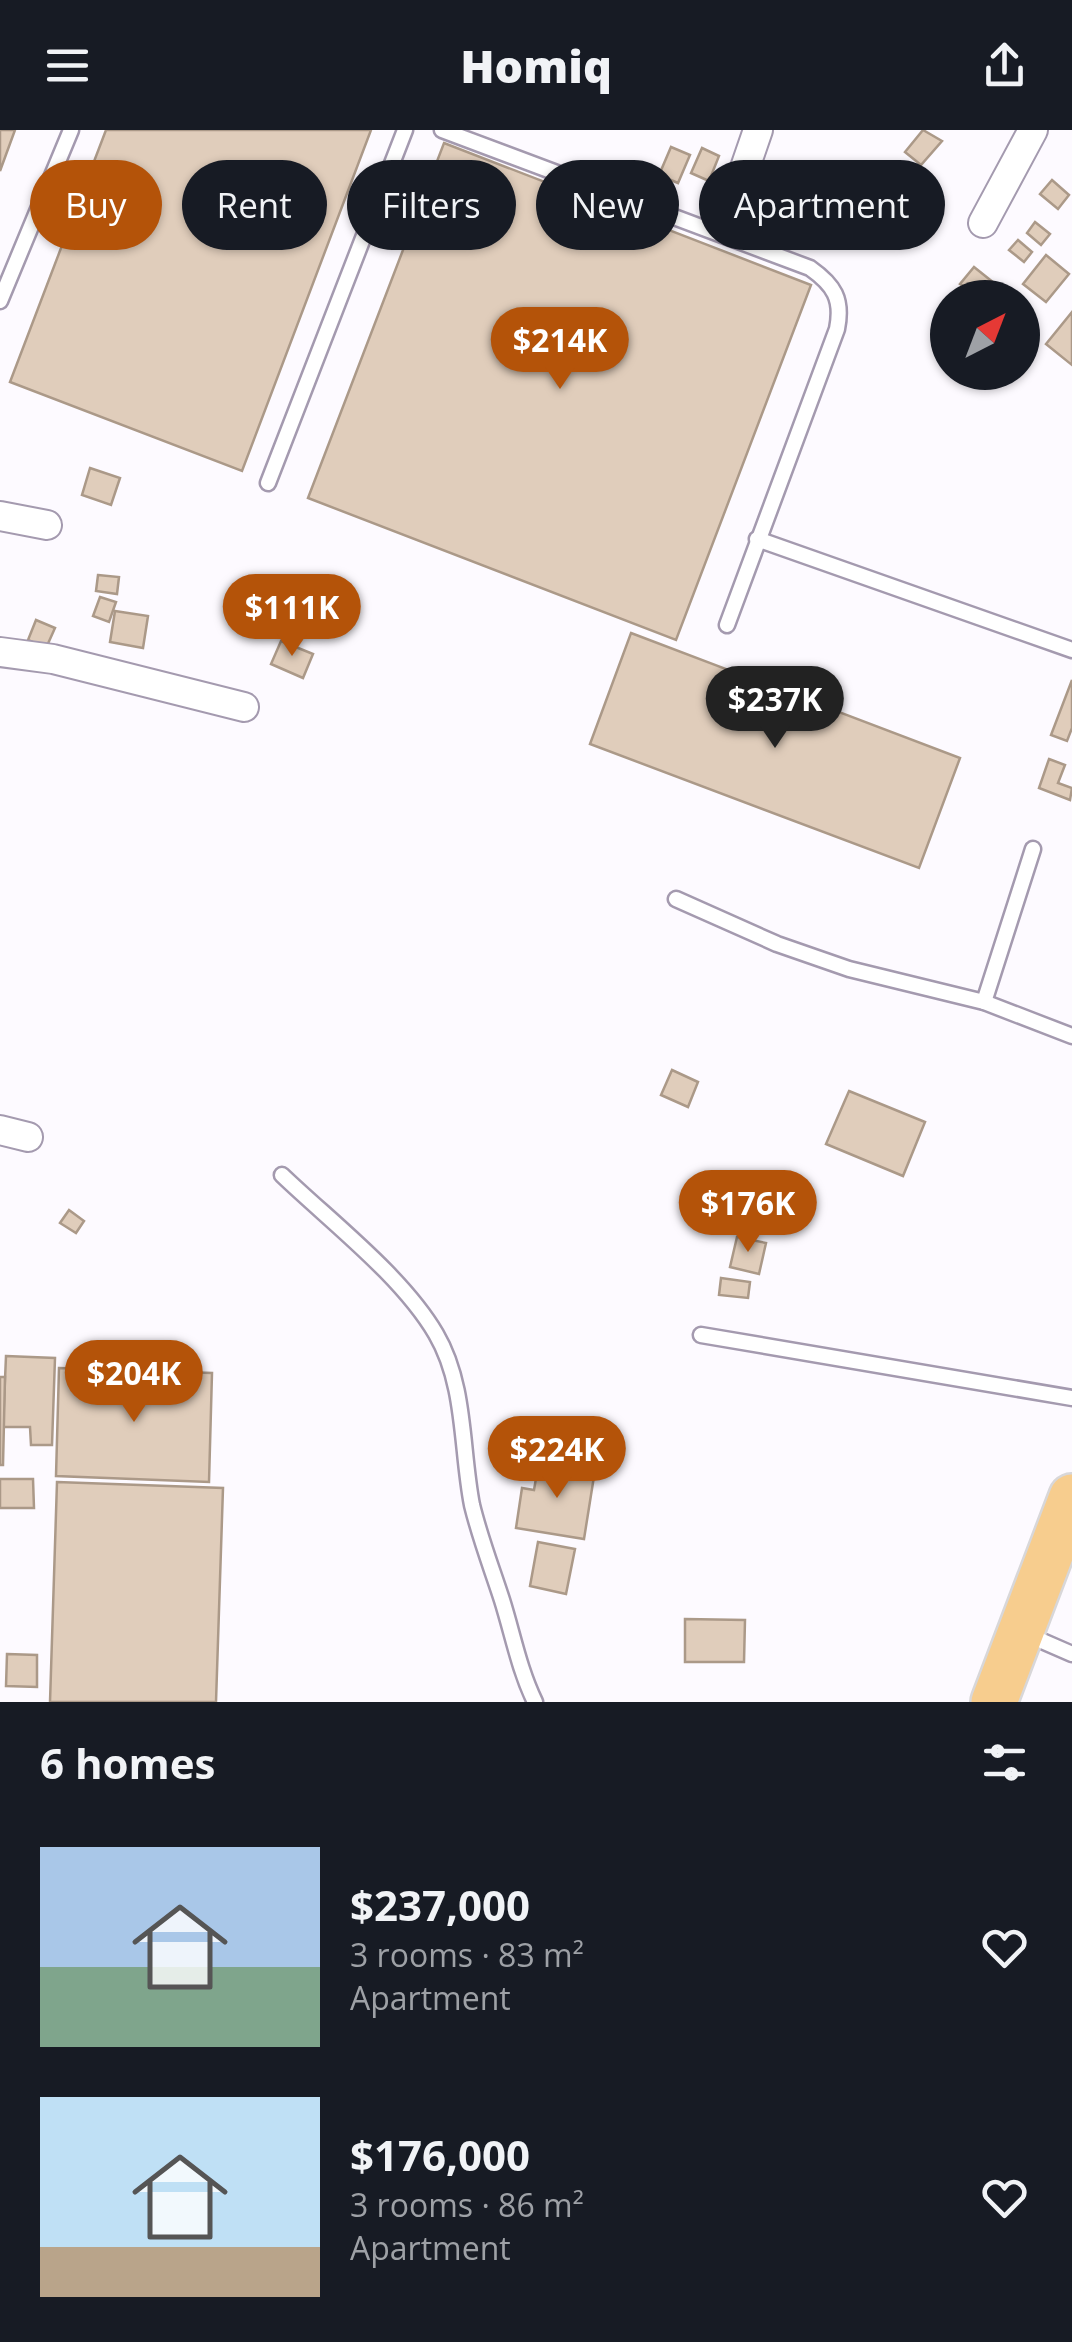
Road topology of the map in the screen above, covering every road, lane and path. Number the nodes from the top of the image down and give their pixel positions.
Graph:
1 (71, 130) edge
2 (405, 130) edge
3 (442, 130) edge
4 (758, 130) edge
5 (1033, 130) edge
6 (748, 160) edge
7 (984, 222) dead end
8 (0, 301) edge
9 (268, 483) dead end
10 (0, 516) edge
11 (48, 526) dead end
12 (757, 539) junction
13 (727, 625) dead end
14 (1072, 650) edge
15 (0, 652) edge
16 (244, 707) dead end
17 (1033, 849) dead end
18 (676, 899) dead end
19 (984, 1002) junction
20 (1072, 1036) edge
21 (0, 1130) edge
22 (28, 1138) dead end
23 (282, 1175) dead end
24 (701, 1335) dead end
25 (1072, 1398) edge
26 (1072, 1497) edge
27 (1021, 1632) junction
28 (1072, 1654) edge
29 (535, 1702) edge
30 (994, 1702) edge

1 - 8 lane
2 - 9 lane
3 - 12 lane
4 - 6 street
5 - 7 street
10 - 11 street
12 - 13 lane
12 - 14 lane
15 - 16 street
17 - 19 lane
18 - 19 lane
19 - 20 lane
21 - 22 street
23 - 29 lane
24 - 25 lane
26 - 27 main road
27 - 28 lane
27 - 30 main road

